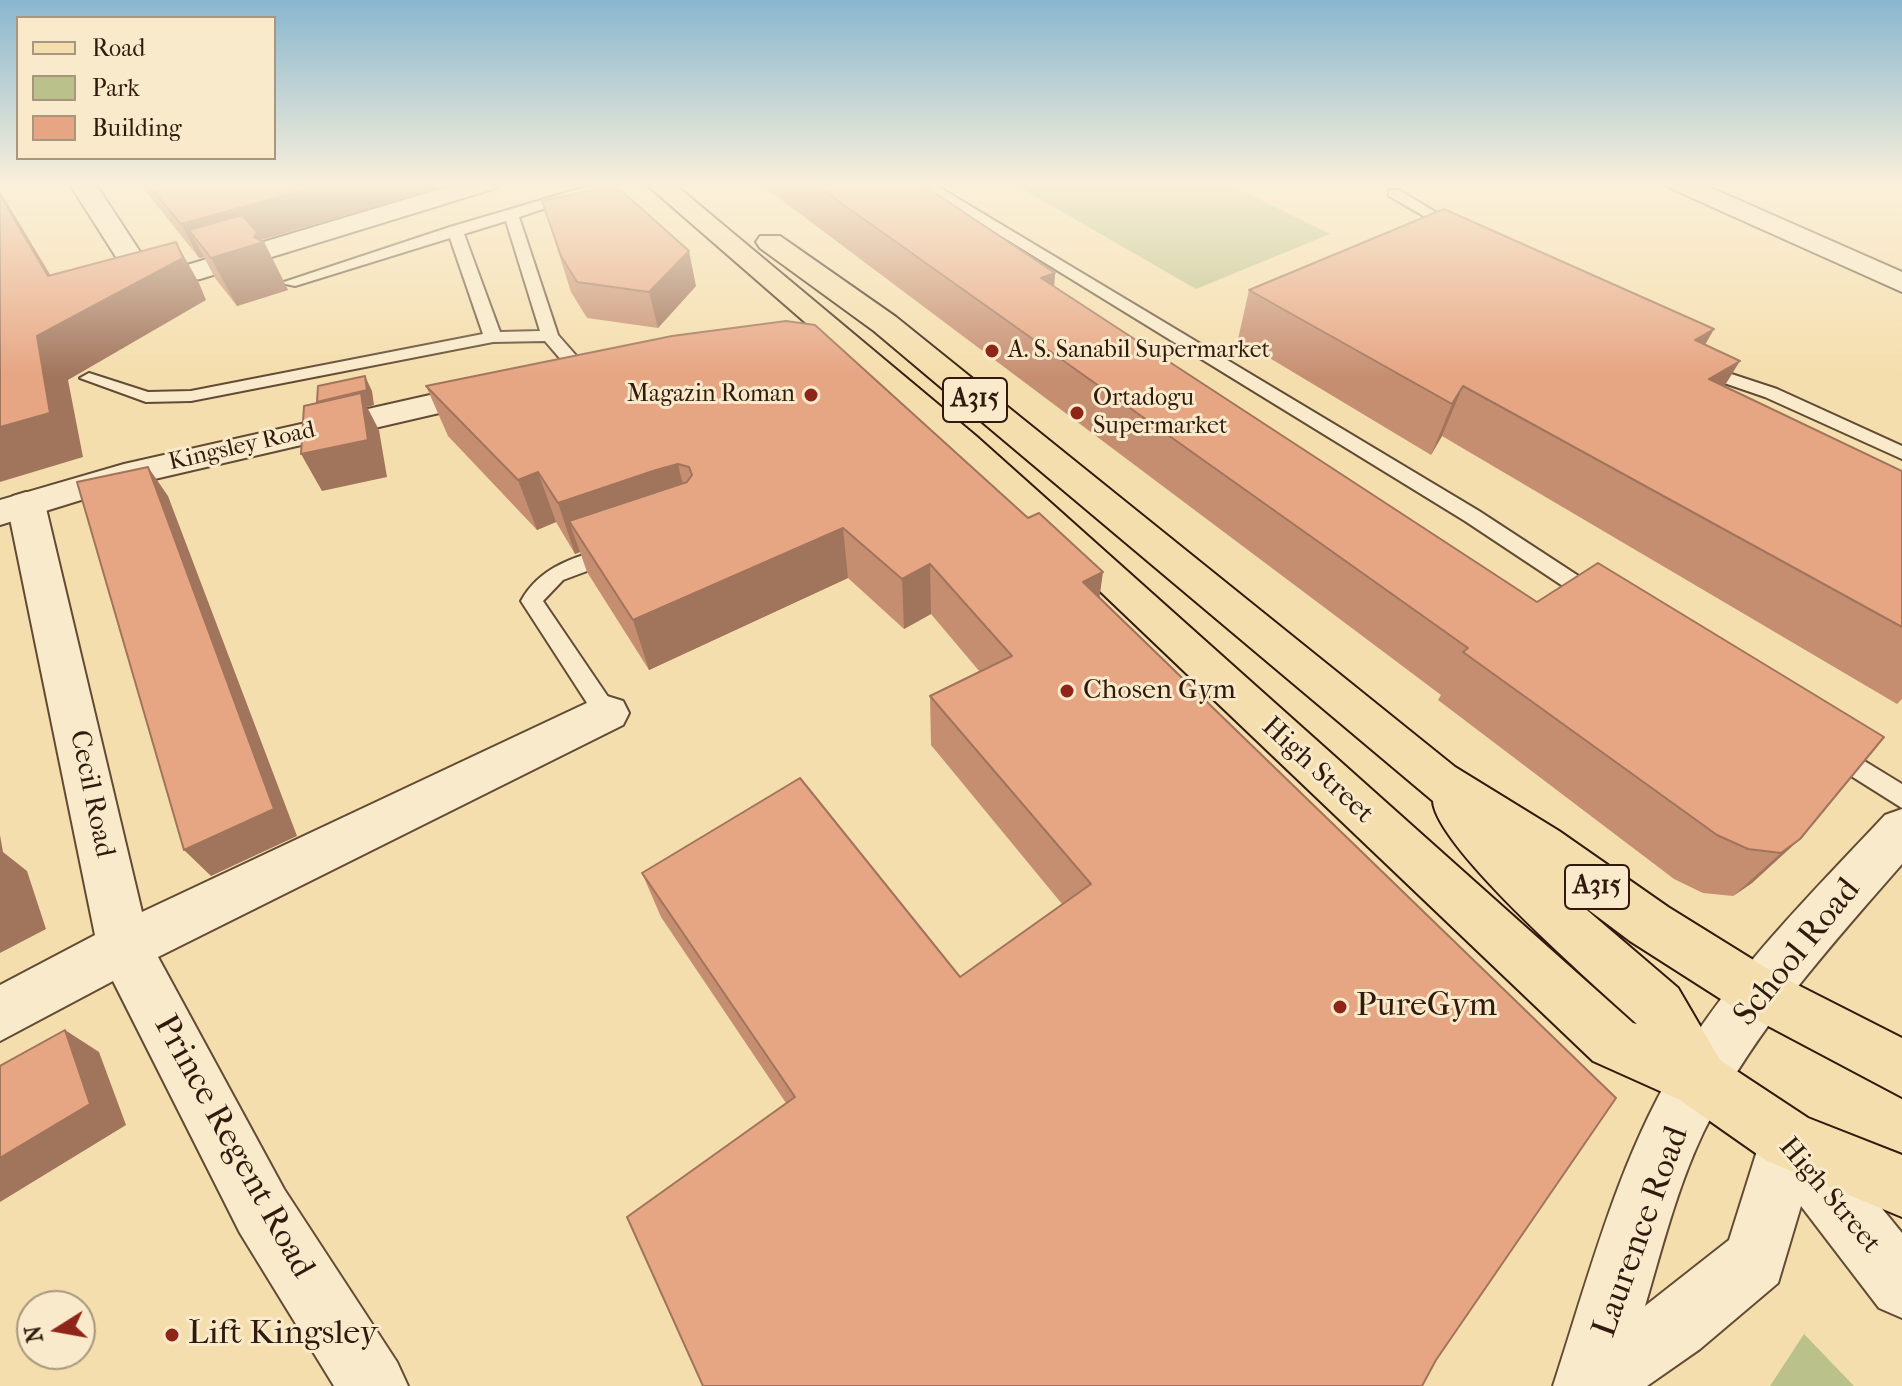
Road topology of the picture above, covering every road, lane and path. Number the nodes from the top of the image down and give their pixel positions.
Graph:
1 (124, 248) edge
2 (274, 248) edge
3 (400, 248) edge
4 (461, 248) edge
5 (522, 248) edge
6 (736, 248) edge
7 (753, 248) edge
8 (1029, 248) edge
9 (1823, 248) edge
10 (289, 283) dead end
11 (1902, 283) edge
12 (815, 313) junction
13 (550, 336) junction
14 (493, 337) junction
15 (1688, 363) edge
16 (567, 375) joint
17 (89, 378) dead end
18 (1902, 453) edge
19 (13, 508) edge
20 (638, 544) edge
21 (1615, 609) edge
22 (607, 713) joint
23 (1811, 737) edge
24 (1438, 780) junction
25 (1902, 797) edge
26 (1902, 830) edge
27 (124, 947) junction
28 (1757, 992) junction
29 (0, 1014) edge
30 (1902, 1069) edge
31 (1700, 1080) junction
32 (1788, 1140) junction
33 (1902, 1186) edge
34 (1902, 1285) edge
35 (373, 1386) edge
36 (1588, 1386) edge

1 - 2 street
3 - 10 lane
4 - 14 lane
5 - 13 lane
6 - 12 main road, High Street / A315
7 - 12 main road, High Street / A315
8 - 21 lane
9 - 11 street
12 - 24 main road, High Street / A315
12 - 31 main road, High Street / A315
13 - 14 lane
13 - 16 lane
14 - 17 lane
15 - 18 lane
16 - 19 street, Kingsley Road
19 - 27 street, Cecil Road
20 - 22 lane
22 - 27 street
23 - 25 lane
24 - 28 main road, High Street / A315
24 - 31 main road
26 - 28 street, School Road
27 - 29 street
27 - 35 street, Prince Regent Road
28 - 30 main road, A315
28 - 31 street, School Road
31 - 32 main road, High Street / A315
31 - 36 street, Laurence Road
32 - 33 main road, A315
32 - 34 street, High Street
32 - 36 street, Laurence Road

